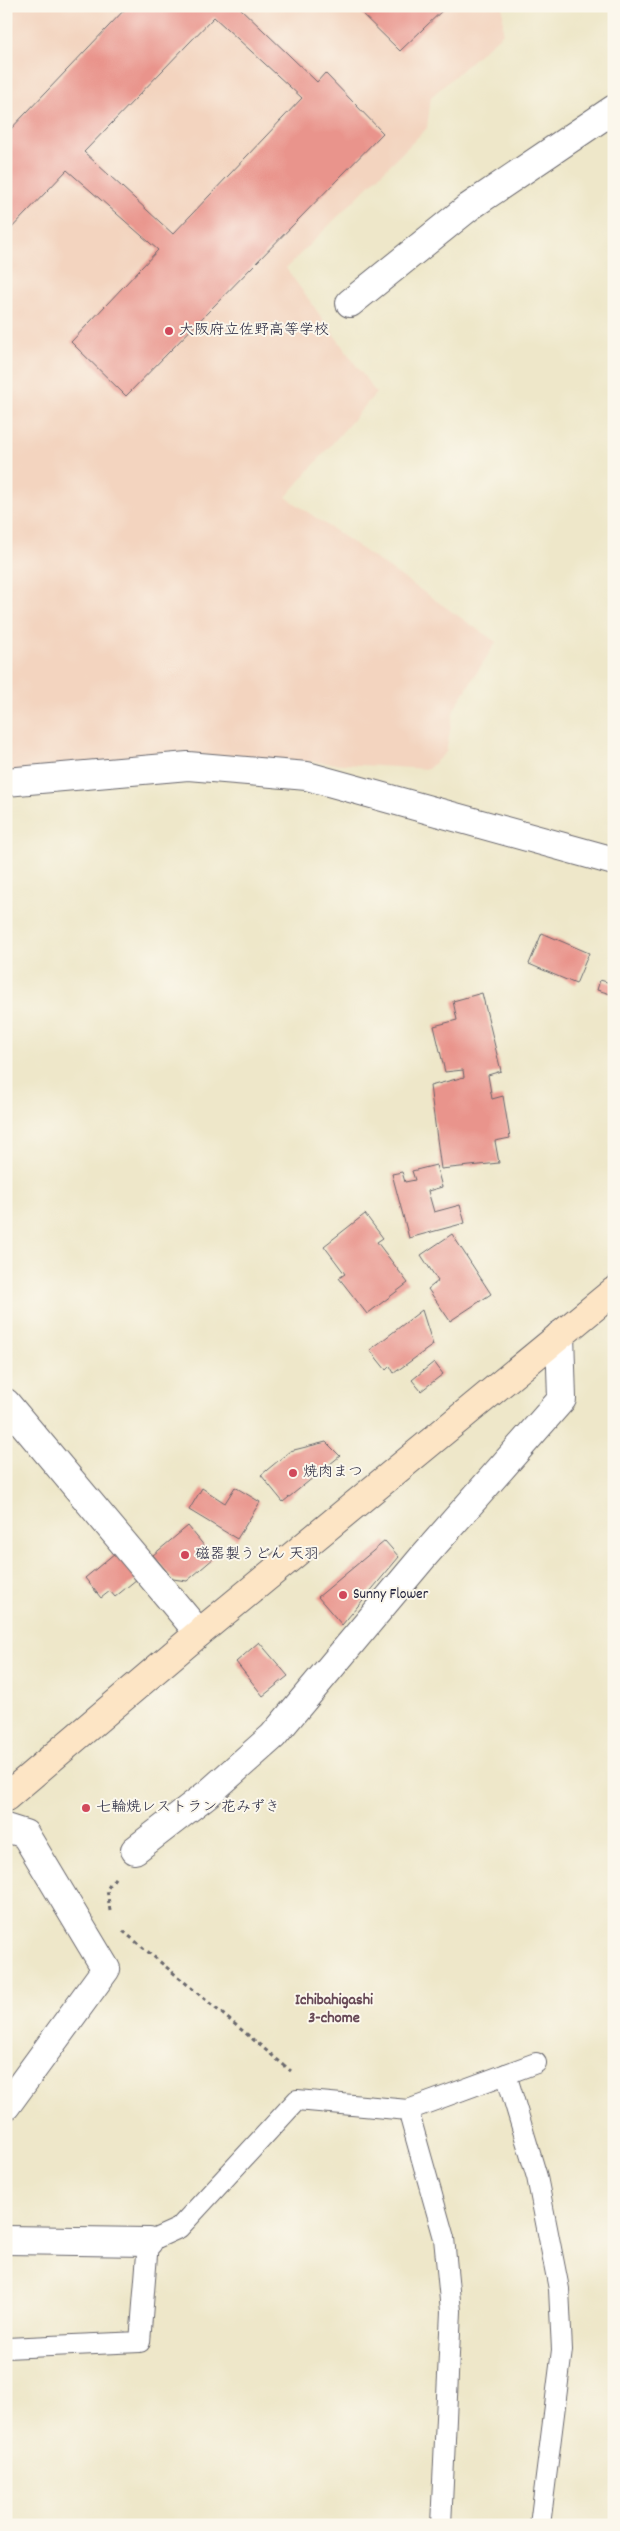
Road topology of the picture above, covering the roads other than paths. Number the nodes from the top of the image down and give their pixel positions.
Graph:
1 (614, 108) edge
2 (350, 303) dead end
3 (6, 782) edge
4 (614, 861) edge
5 (614, 1291) edge
6 (560, 1335) junction
7 (6, 1403) edge
8 (199, 1633) junction
9 (6, 1797) edge
10 (6, 1828) edge
11 (134, 1850) road end
12 (536, 2063) dead end
13 (506, 2074) junction
14 (6, 2106) edge
15 (408, 2110) junction
16 (6, 2240) edge
17 (148, 2242) junction
18 (6, 2348) edge
19 (441, 2525) edge
20 (540, 2525) edge

1 - 2 street
3 - 4 street
5 - 6 street
6 - 8 street
6 - 11 street
7 - 8 street
8 - 9 street
10 - 14 street
12 - 13 lane
13 - 15 lane
13 - 20 lane
15 - 17 lane
15 - 19 lane
16 - 17 street
17 - 18 lane

